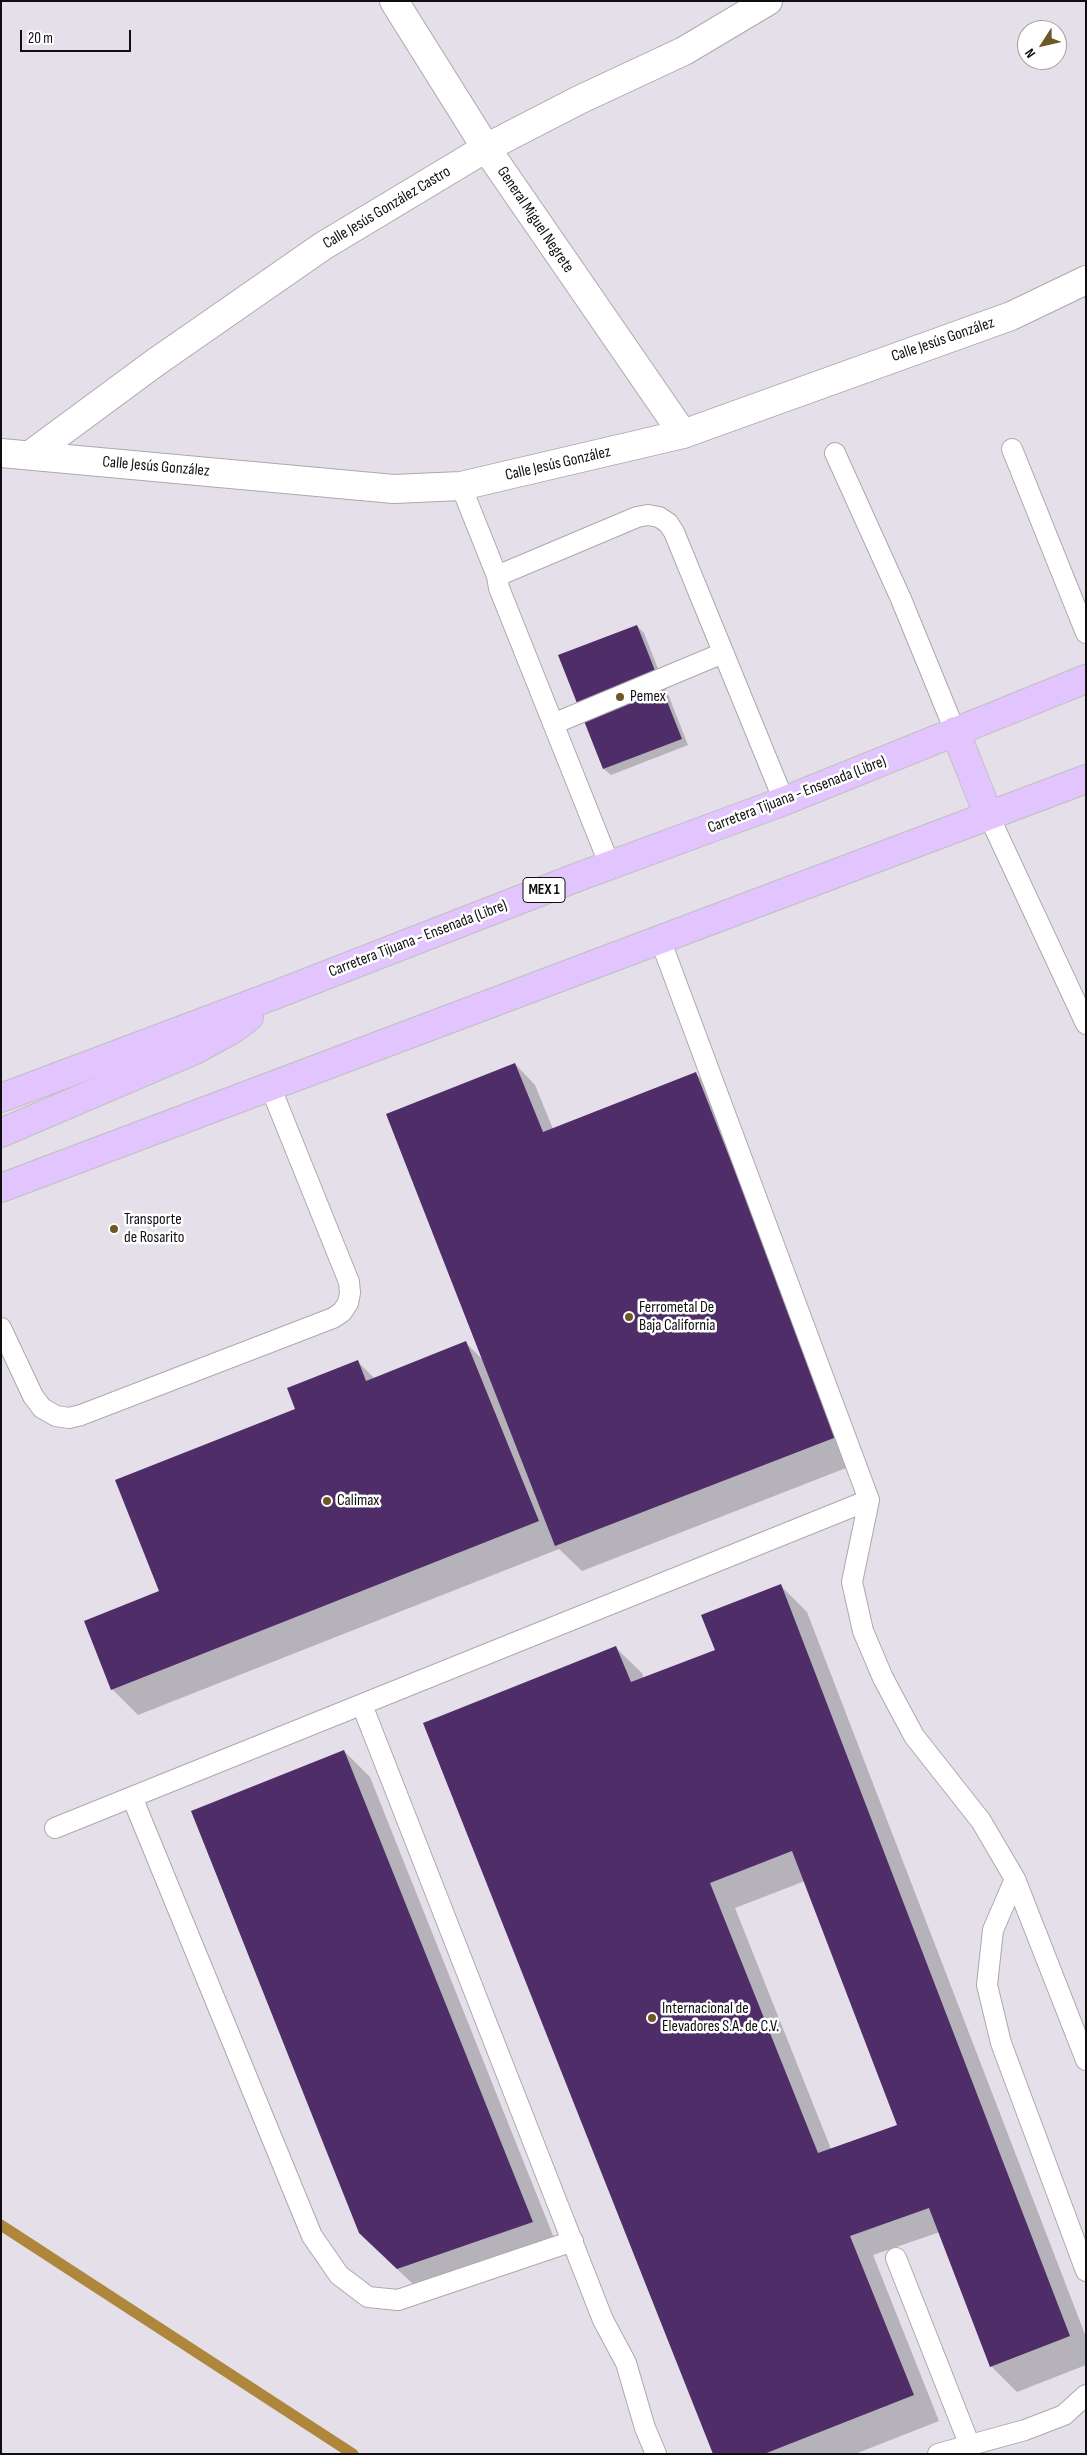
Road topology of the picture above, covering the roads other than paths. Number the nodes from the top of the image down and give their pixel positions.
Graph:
1 (394, 1) edge
2 (768, 1) edge
3 (486, 148) junction
4 (1086, 280) edge
5 (683, 434) junction
6 (1012, 449) dead end
7 (1, 453) edge
8 (835, 453) dead end
9 (30, 456) junction
10 (1, 465) edge
11 (461, 486) junction
12 (497, 576) junction
13 (1086, 633) edge
14 (723, 653) junction
15 (1086, 679) edge
16 (553, 724) junction
17 (955, 731) junction
18 (1086, 779) edge
19 (784, 801) junction
20 (988, 814) junction
21 (610, 866) junction
22 (660, 939) junction
23 (280, 994) junction
24 (1086, 1024) edge
25 (270, 1086) junction
26 (1, 1098) edge
27 (1, 1133) edge
28 (1, 1188) edge
29 (1, 1328) edge
30 (869, 1500) junction
31 (362, 1705) junction
32 (132, 1797) junction
33 (55, 1828) dead end
34 (1015, 1879) junction
35 (1086, 2060) edge
36 (573, 2241) junction
37 (896, 2258) dead end
38 (1086, 2271) edge
39 (1086, 2395) edge
40 (970, 2446) junction
41 (656, 2454) edge
42 (938, 2454) edge

1 - 3 street, General Miguel Negrete
2 - 3 street, Calle Jesús González Castro
3 - 5 street, General Miguel Negrete
3 - 9 street, Calle Jesús González Castro
4 - 5 street, Calle Jesús González
5 - 11 street, Calle Jesús González
6 - 13 lane
7 - 9 street, Calle Jesús González
8 - 17 lane
9 - 10 lane
9 - 11 street, Calle Jesús González
11 - 12 lane
12 - 14 lane
12 - 16 lane
14 - 16 lane
14 - 19 lane
15 - 17 highway, Carretera Tijuana - Ensenada (Libre) / MEX 1
16 - 21 lane
17 - 19 highway, Carretera Tijuana - Ensenada (Libre) / MEX 1
17 - 20 highway
18 - 20 highway
19 - 21 highway, Carretera Tijuana - Ensenada (Libre) / MEX 1
20 - 22 highway
20 - 24 lane
21 - 23 highway, Carretera Tijuana - Ensenada (Libre) / MEX 1
22 - 25 highway
22 - 30 lane
23 - 26 highway, Carretera Tijuana - Ensenada (Libre) / MEX 1
23 - 27 highway
25 - 28 highway
25 - 29 lane
30 - 31 lane
30 - 34 lane
31 - 32 lane
31 - 36 lane
32 - 33 lane
32 - 36 lane
34 - 35 lane
34 - 38 lane
36 - 41 lane
37 - 40 lane
39 - 40 lane
40 - 42 lane

